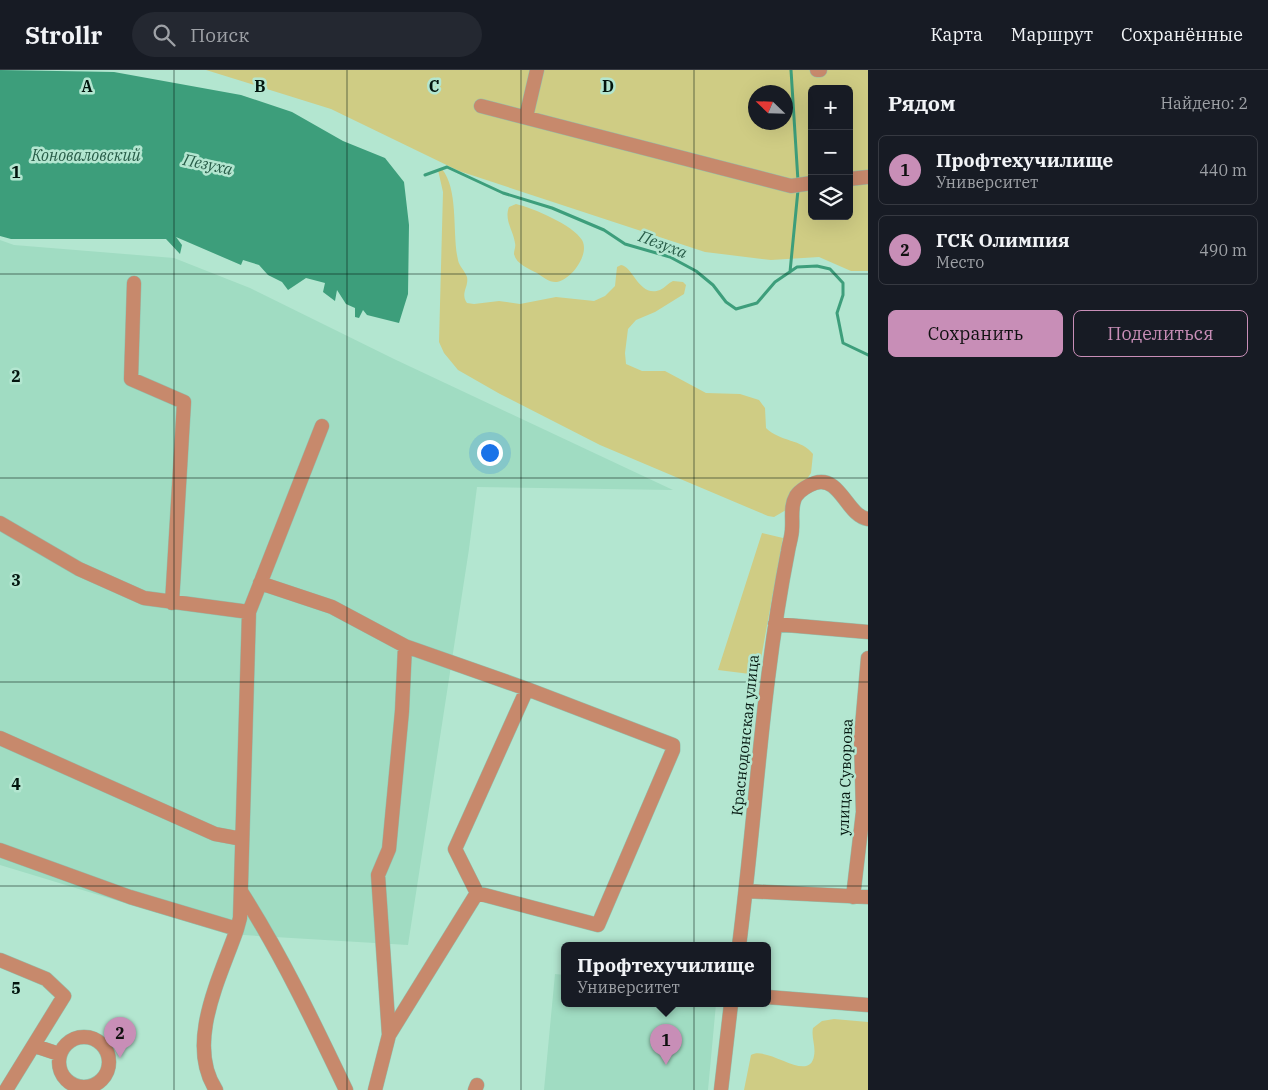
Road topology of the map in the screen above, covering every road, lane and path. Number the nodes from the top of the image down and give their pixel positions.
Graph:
1 (537, 70) edge
2 (481, 106) dead end
3 (526, 117) junction
4 (868, 177) edge
5 (853, 179) edge
6 (808, 184) edge
7 (134, 283) dead end
8 (322, 426) dead end
9 (868, 519) edge
10 (0, 523) edge
11 (260, 583) junction
12 (172, 603) junction
13 (249, 612) junction
14 (775, 624) junction
15 (868, 632) edge
16 (405, 646) junction
17 (868, 658) edge
18 (526, 689) junction
19 (0, 738) edge
20 (242, 839) junction
21 (0, 850) edge
22 (746, 891) junction
23 (477, 892) junction
24 (242, 893) junction
25 (853, 897) junction
26 (868, 897) edge
27 (237, 929) junction
28 (740, 942) edge
29 (0, 960) edge
30 (771, 997) edge
31 (868, 1005) edge
32 (731, 1007) edge
33 (389, 1035) junction
34 (34, 1046) junction
35 (59, 1054) dead end
36 (6, 1090) edge
37 (216, 1090) edge
38 (346, 1090) edge
39 (375, 1090) edge
40 (721, 1090) edge

1 - 3 street
2 - 3 street
3 - 6 street
4 - 5 street
7 - 12 street
8 - 11 street
9 - 14 street, Краснодонская улица
10 - 12 street
11 - 13 street
11 - 16 street
12 - 13 street
13 - 20 street
14 - 15 street
14 - 22 street, Краснодонская улица
16 - 18 street
16 - 33 street
17 - 25 street, улица Суворова
18 - 23 street
18 - 23 street
19 - 20 street
20 - 24 street
21 - 27 street
22 - 25 street
22 - 28 street, Краснодонская улица
23 - 33 street
24 - 27 street
24 - 38 street
25 - 26 street
27 - 37 street
29 - 34 street
30 - 31 street
32 - 40 street
33 - 39 street
34 - 35 street
34 - 36 street

